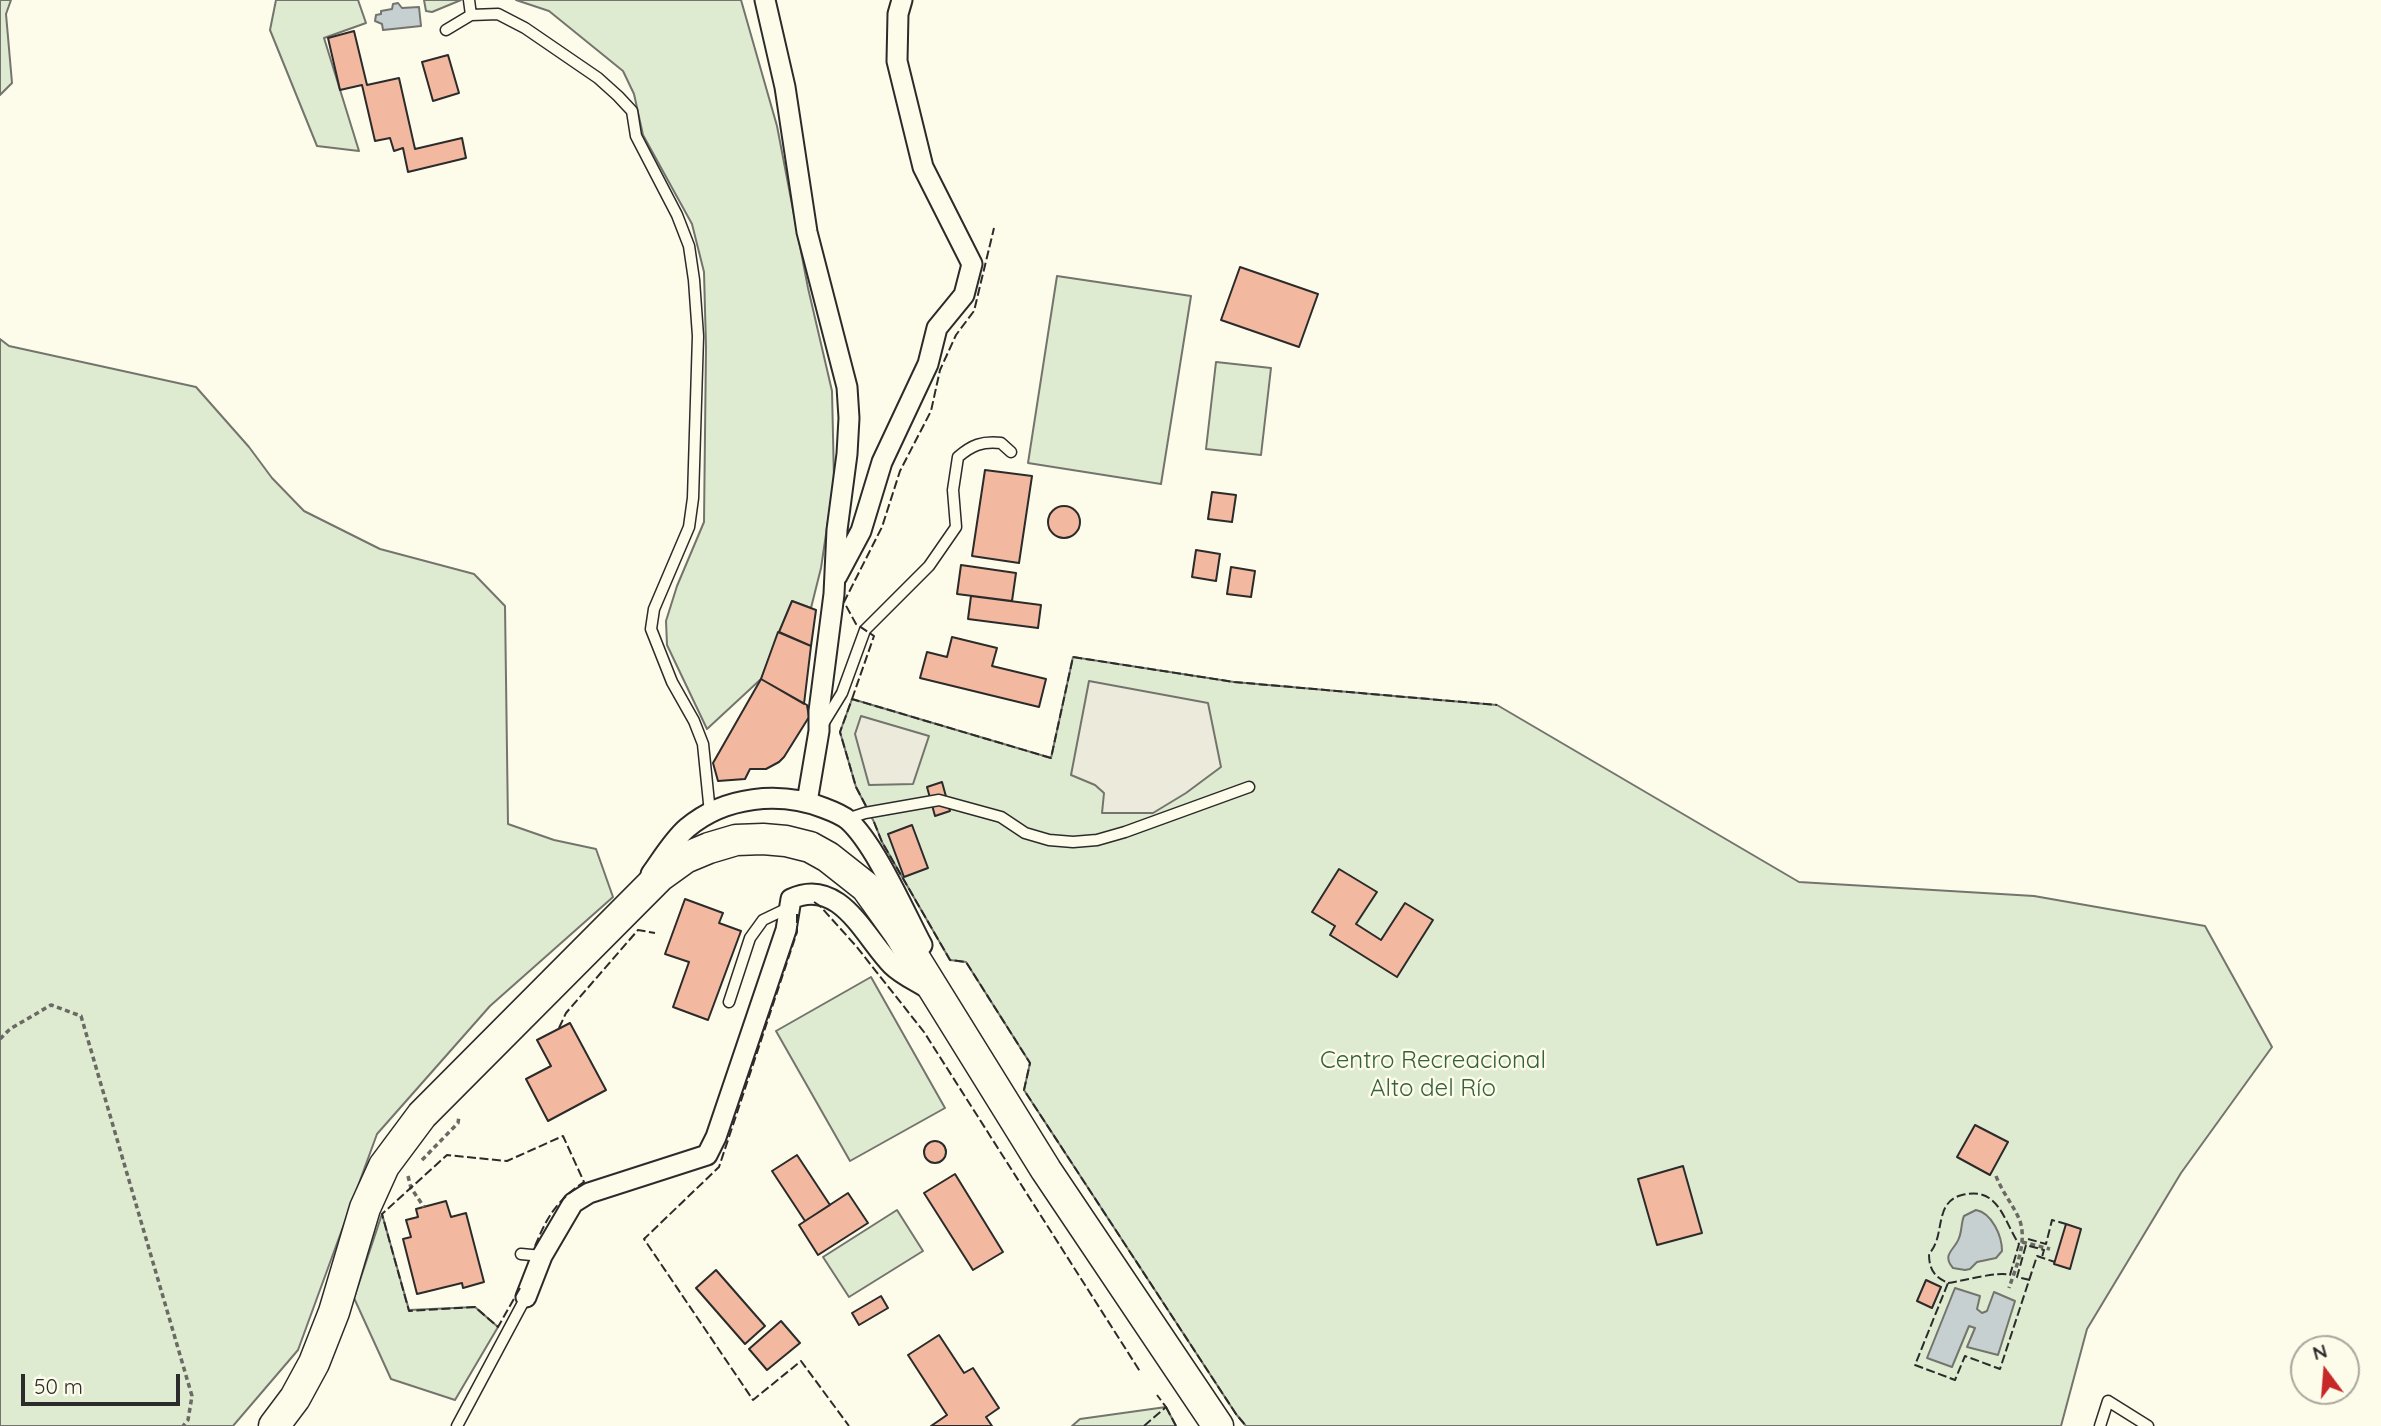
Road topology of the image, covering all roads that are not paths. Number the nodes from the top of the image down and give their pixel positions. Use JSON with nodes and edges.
{"nodes":[{"id":1,"x":468,"y":0,"type":"edge"},
{"id":2,"x":765,"y":0,"type":"edge"},
{"id":3,"x":902,"y":0,"type":"edge"},
{"id":4,"x":471,"y":15,"type":"junction"},
{"id":5,"x":446,"y":30,"type":"dead end"},
{"id":6,"x":1011,"y":452,"type":"dead end"},
{"id":7,"x":835,"y":580,"type":"junction"},
{"id":8,"x":819,"y":731,"type":"junction"},
{"id":9,"x":1249,"y":787,"type":"dead end"},
{"id":10,"x":807,"y":802,"type":"junction"},
{"id":11,"x":710,"y":813,"type":"junction"},
{"id":12,"x":847,"y":819,"type":"junction"},
{"id":13,"x":630,"y":905,"type":"junction"},
{"id":14,"x":788,"y":908,"type":"junction"},
{"id":15,"x":937,"y":993,"type":"junction"},
{"id":16,"x":729,"y":1002,"type":"dead end"},
{"id":17,"x":1025,"y":1136,"type":"junction"},
{"id":18,"x":521,"y":1254,"type":"dead end"},
{"id":19,"x":542,"y":1256,"type":"junction"},
{"id":20,"x":526,"y":1297,"type":"joint"},
{"id":21,"x":274,"y":1426,"type":"edge"},
{"id":22,"x":457,"y":1426,"type":"edge"},
{"id":23,"x":1218,"y":1426,"type":"edge"},
{"id":24,"x":2100,"y":1426,"type":"edge"},
{"id":25,"x":2148,"y":1426,"type":"edge"}],
"edges":[{"from":1,"to":4,"type":"lane"},
{"from":2,"to":7,"type":"street"},
{"from":3,"to":7,"type":"street"},
{"from":4,"to":5,"type":"lane"},
{"from":4,"to":11,"type":"lane"},
{"from":6,"to":8,"type":"lane"},
{"from":7,"to":8,"type":"street"},
{"from":8,"to":10,"type":"street"},
{"from":9,"to":12,"type":"lane"},
{"from":10,"to":11,"type":"street"},
{"from":10,"to":12,"type":"street"},
{"from":11,"to":13,"type":"street"},
{"from":12,"to":17,"type":"street"},
{"from":13,"to":15,"type":"main road"},
{"from":13,"to":21,"type":"main road"},
{"from":14,"to":15,"type":"street"},
{"from":14,"to":16,"type":"lane"},
{"from":14,"to":19,"type":"street"},
{"from":15,"to":17,"type":"main road"},
{"from":17,"to":23,"type":"main road"},
{"from":18,"to":19,"type":"lane"},
{"from":19,"to":20,"type":"street"},
{"from":20,"to":22,"type":"lane"},
{"from":24,"to":25,"type":"lane"}]}
